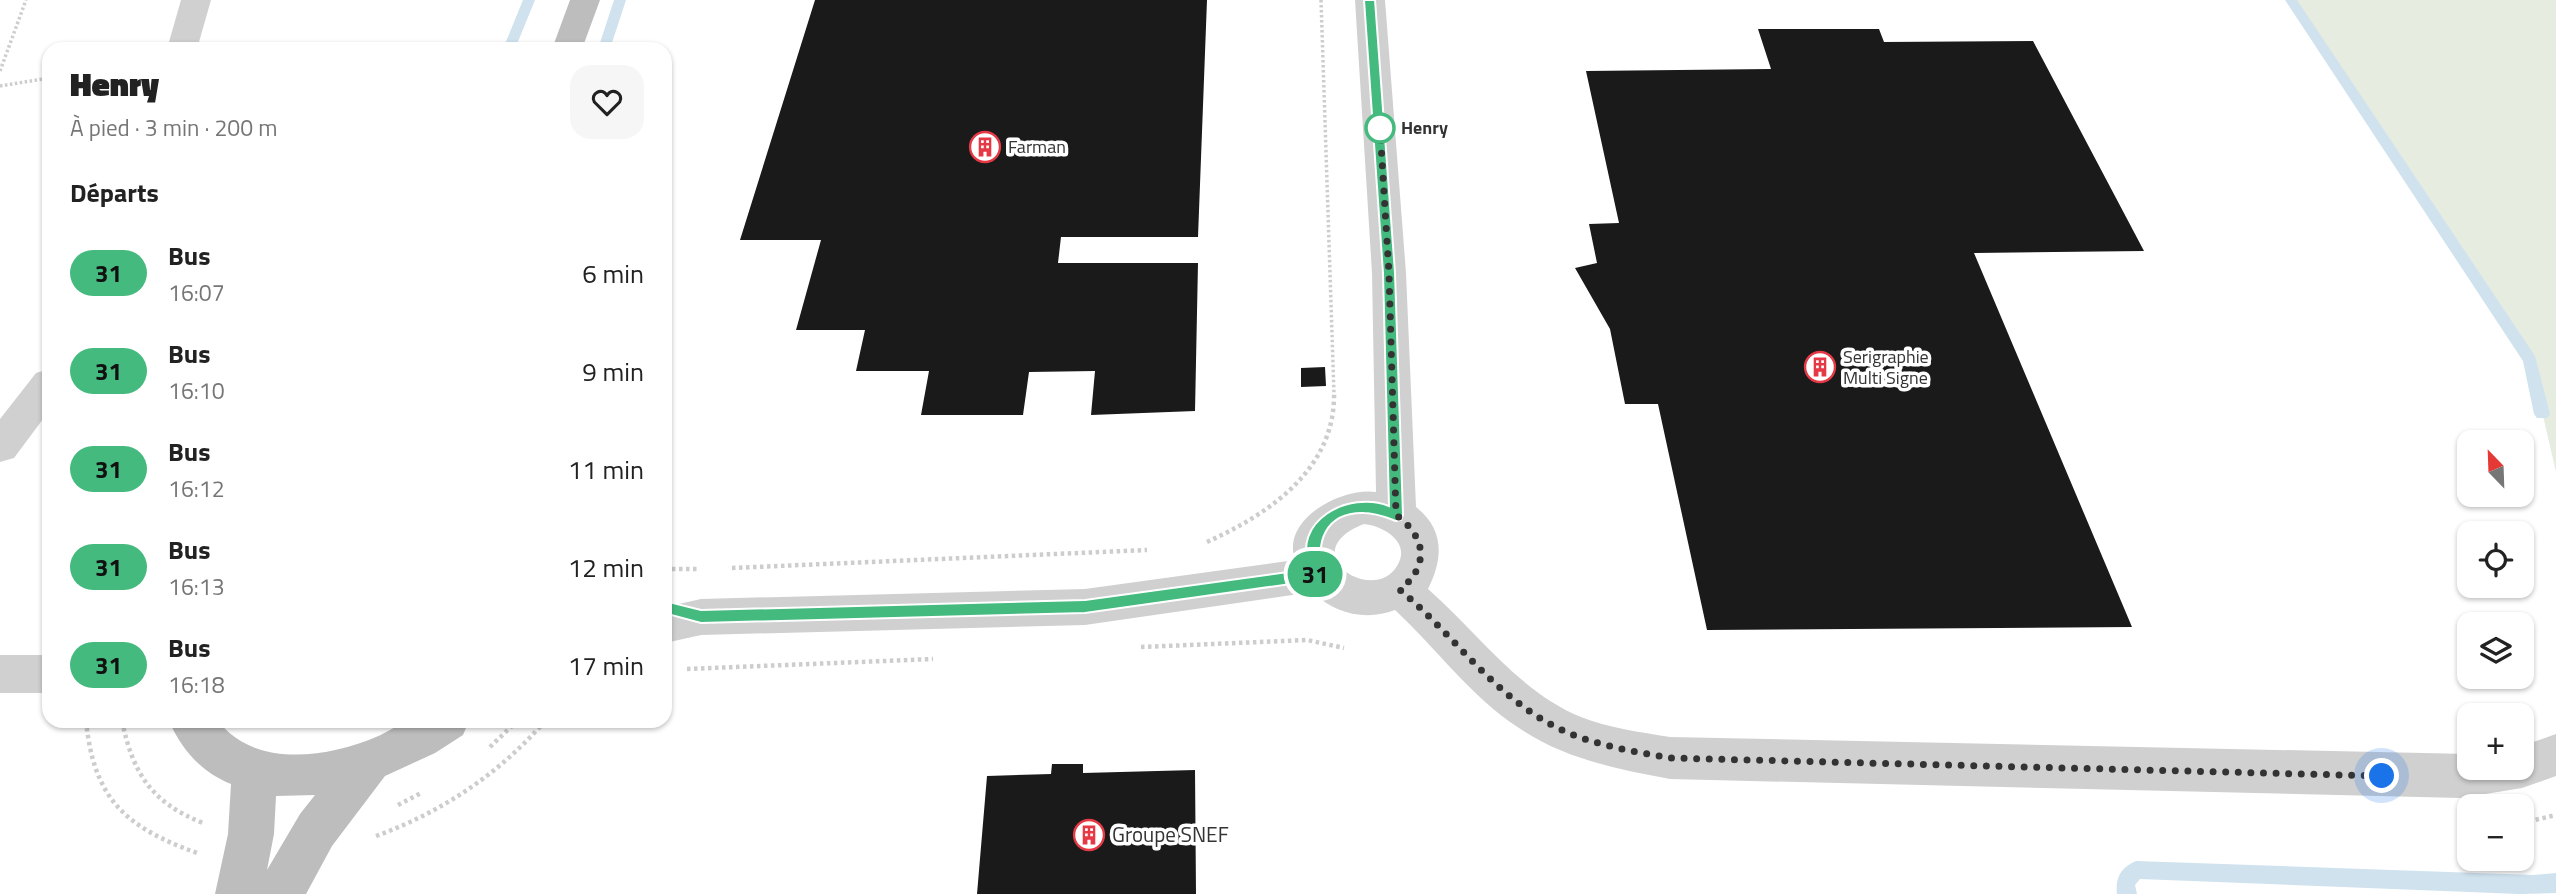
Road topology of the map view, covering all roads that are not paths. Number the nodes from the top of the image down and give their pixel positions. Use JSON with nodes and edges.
{"nodes":[{"id":1,"x":196,"y":0,"type":"edge"},
{"id":2,"x":585,"y":0,"type":"edge"},
{"id":3,"x":1370,"y":0,"type":"edge"},
{"id":4,"x":184,"y":42,"type":"edge"},
{"id":5,"x":570,"y":42,"type":"edge"},
{"id":6,"x":42,"y":392,"type":"edge"},
{"id":7,"x":0,"y":447,"type":"edge"},
{"id":8,"x":1396,"y":515,"type":"junction"},
{"id":9,"x":1319,"y":574,"type":"junction"},
{"id":10,"x":1400,"y":590,"type":"junction"},
{"id":11,"x":677,"y":616,"type":"edge"},
{"id":12,"x":42,"y":661,"type":"edge"},
{"id":13,"x":2,"y":674,"type":"edge"},
{"id":14,"x":42,"y":674,"type":"edge"},
{"id":15,"x":196,"y":728,"type":"edge"},
{"id":16,"x":436,"y":728,"type":"edge"},
{"id":17,"x":2556,"y":755,"type":"edge"},
{"id":18,"x":368,"y":763,"type":"junction"},
{"id":19,"x":2534,"y":763,"type":"edge"},
{"id":20,"x":254,"y":771,"type":"junction"},
{"id":21,"x":2457,"y":777,"type":"edge"},
{"id":22,"x":239,"y":894,"type":"edge"},
{"id":23,"x":280,"y":894,"type":"edge"}],
"edges":[{"from":1,"to":4,"type":"street"},
{"from":2,"to":5,"type":"main road"},
{"from":3,"to":8,"type":"street"},
{"from":6,"to":7,"type":"street"},
{"from":8,"to":9,"type":"street"},
{"from":8,"to":10,"type":"street"},
{"from":9,"to":10,"type":"street"},
{"from":9,"to":11,"type":"street"},
{"from":10,"to":21,"type":"street"},
{"from":12,"to":13,"type":"street"},
{"from":13,"to":14,"type":"street"},
{"from":15,"to":20,"type":"main road"},
{"from":16,"to":18,"type":"main road"},
{"from":17,"to":19,"type":"street"},
{"from":18,"to":20,"type":"main road"},
{"from":18,"to":23,"type":"main road"},
{"from":20,"to":22,"type":"main road"}]}
